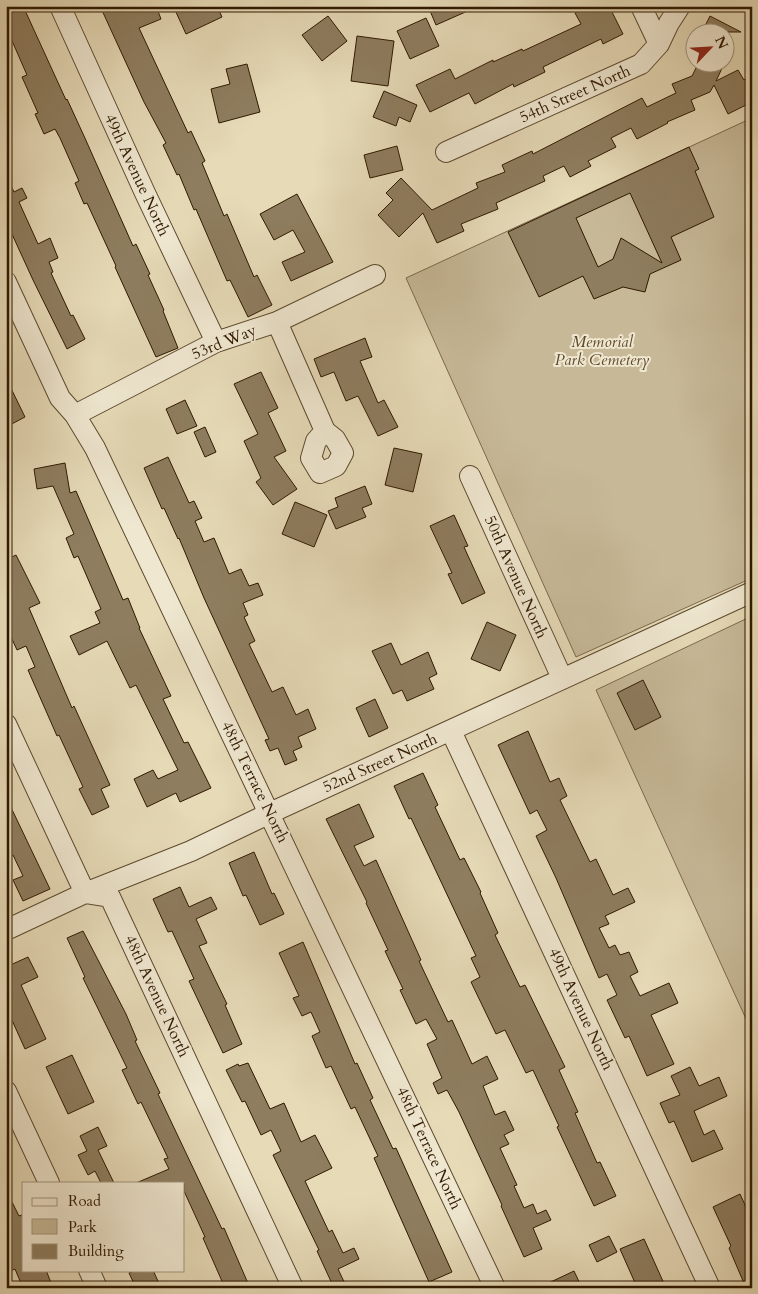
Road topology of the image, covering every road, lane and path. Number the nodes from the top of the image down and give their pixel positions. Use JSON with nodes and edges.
{"nodes":[{"id":1,"x":60,"y":6,"type":"edge"},
{"id":2,"x":641,"y":6,"type":"edge"},
{"id":3,"x":680,"y":6,"type":"edge"},
{"id":4,"x":659,"y":44,"type":"junction"},
{"id":5,"x":446,"y":152,"type":"dead end"},
{"id":6,"x":375,"y":275,"type":"dead end"},
{"id":7,"x":6,"y":282,"type":"edge"},
{"id":8,"x":277,"y":322,"type":"junction"},
{"id":9,"x":216,"y":342,"type":"junction"},
{"id":10,"x":75,"y":415,"type":"junction"},
{"id":11,"x":325,"y":431,"type":"dead end"},
{"id":12,"x":470,"y":476,"type":"dead end"},
{"id":13,"x":752,"y":592,"type":"edge"},
{"id":14,"x":562,"y":678,"type":"junction"},
{"id":15,"x":6,"y":724,"type":"edge"},
{"id":16,"x":451,"y":731,"type":"junction"},
{"id":17,"x":270,"y":813,"type":"junction"},
{"id":18,"x":86,"y":893,"type":"junction"},
{"id":19,"x":6,"y":930,"type":"edge"},
{"id":20,"x":6,"y":1091,"type":"edge"},
{"id":21,"x":49,"y":1182,"type":"edge"},
{"id":22,"x":90,"y":1272,"type":"edge"},
{"id":23,"x":97,"y":1288,"type":"edge"},
{"id":24,"x":293,"y":1288,"type":"edge"},
{"id":25,"x":495,"y":1288,"type":"edge"},
{"id":26,"x":710,"y":1288,"type":"edge"}],
"edges":[{"from":1,"to":9,"type":"street","name":"49th Avenue North"},
{"from":2,"to":4,"type":"street"},
{"from":3,"to":4,"type":"street","name":"54th Street North"},
{"from":4,"to":5,"type":"street","name":"54th Street North"},
{"from":6,"to":8,"type":"street","name":"53rd Way"},
{"from":7,"to":10,"type":"street","name":"48th Terrace North"},
{"from":8,"to":9,"type":"street","name":"53rd Way"},
{"from":8,"to":11,"type":"street"},
{"from":9,"to":10,"type":"street","name":"53rd Way"},
{"from":10,"to":17,"type":"street","name":"48th Terrace North"},
{"from":12,"to":14,"type":"street","name":"50th Avenue North"},
{"from":13,"to":14,"type":"street","name":"52nd Street North"},
{"from":14,"to":16,"type":"street","name":"52nd Street North"},
{"from":15,"to":18,"type":"street"},
{"from":16,"to":17,"type":"street","name":"52nd Street North"},
{"from":16,"to":26,"type":"street","name":"49th Avenue North"},
{"from":17,"to":18,"type":"street","name":"52nd Street North"},
{"from":17,"to":25,"type":"street","name":"48th Terrace North"},
{"from":18,"to":19,"type":"street","name":"52nd Street North"},
{"from":18,"to":24,"type":"street","name":"48th Avenue North"},
{"from":20,"to":21,"type":"street"},
{"from":22,"to":23,"type":"street"}]}
